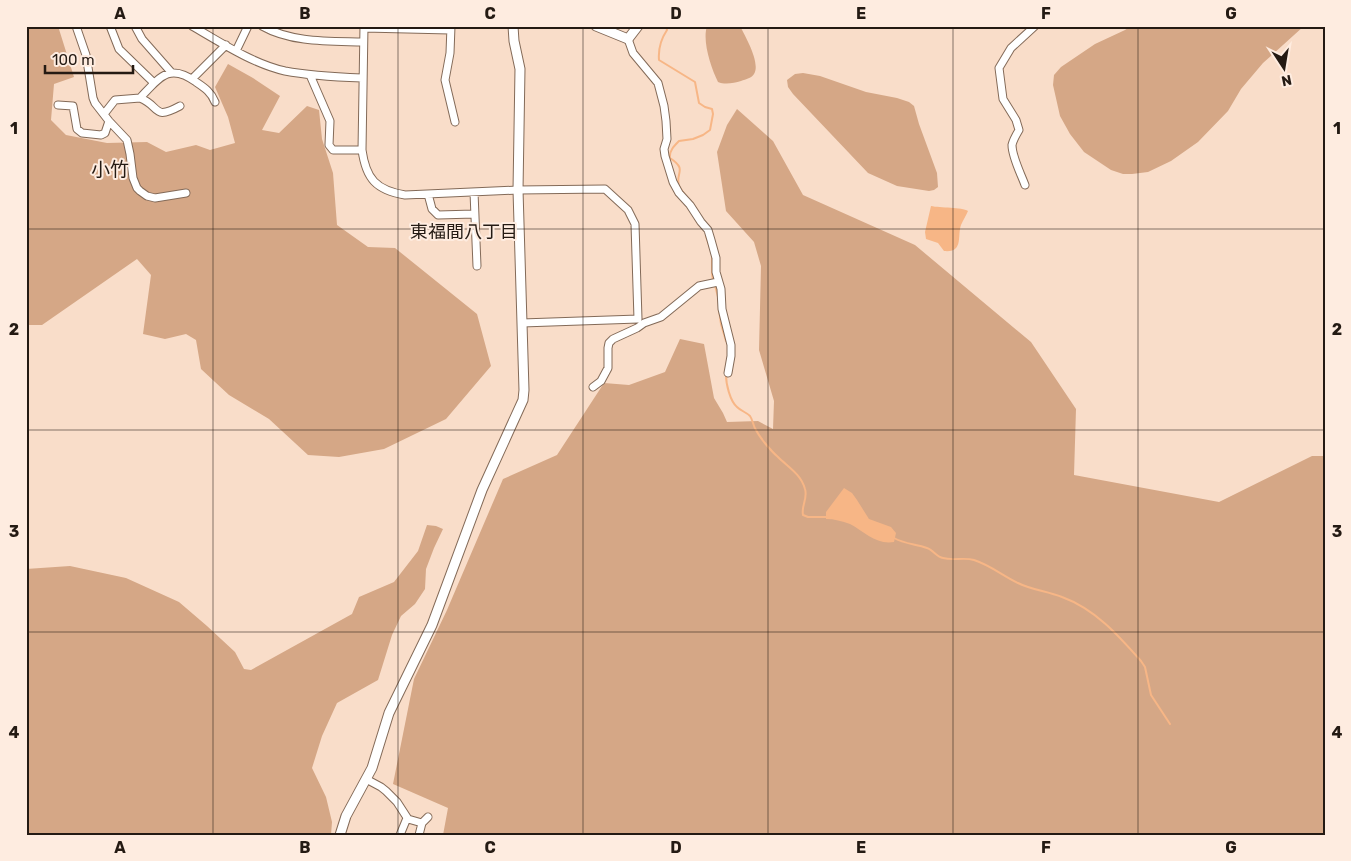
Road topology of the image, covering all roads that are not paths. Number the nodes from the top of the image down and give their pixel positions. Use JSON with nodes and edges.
{"nodes":[{"id":1,"x":76,"y":26,"type":"edge"},
{"id":2,"x":110,"y":26,"type":"edge"},
{"id":3,"x":136,"y":26,"type":"edge"},
{"id":4,"x":192,"y":26,"type":"edge"},
{"id":5,"x":248,"y":26,"type":"edge"},
{"id":6,"x":262,"y":26,"type":"edge"},
{"id":7,"x":513,"y":26,"type":"edge"},
{"id":8,"x":596,"y":26,"type":"edge"},
{"id":9,"x":638,"y":26,"type":"edge"},
{"id":10,"x":1035,"y":26,"type":"edge"},
{"id":11,"x":364,"y":27,"type":"edge"},
{"id":12,"x":450,"y":28,"type":"edge"},
{"id":13,"x":628,"y":39,"type":"junction"},
{"id":14,"x":363,"y":42,"type":"junction"},
{"id":15,"x":226,"y":45,"type":"junction"},
{"id":16,"x":236,"y":50,"type":"junction"},
{"id":17,"x":171,"y":72,"type":"junction"},
{"id":18,"x":310,"y":75,"type":"junction"},
{"id":19,"x":362,"y":78,"type":"junction"},
{"id":20,"x":192,"y":79,"type":"junction"},
{"id":21,"x":154,"y":83,"type":"junction"},
{"id":22,"x":140,"y":98,"type":"junction"},
{"id":23,"x":215,"y":102,"type":"dead end"},
{"id":24,"x":58,"y":105,"type":"dead end"},
{"id":25,"x":180,"y":106,"type":"dead end"},
{"id":26,"x":104,"y":114,"type":"junction"},
{"id":27,"x":109,"y":121,"type":"junction"},
{"id":28,"x":455,"y":122,"type":"dead end"},
{"id":29,"x":362,"y":150,"type":"junction"},
{"id":30,"x":1025,"y":185,"type":"dead end"},
{"id":31,"x":518,"y":190,"type":"junction"},
{"id":32,"x":474,"y":192,"type":"junction"},
{"id":33,"x":186,"y":193,"type":"dead end"},
{"id":34,"x":428,"y":194,"type":"junction"},
{"id":35,"x":474,"y":214,"type":"junction"},
{"id":36,"x":477,"y":266,"type":"dead end"},
{"id":37,"x":718,"y":282,"type":"junction"},
{"id":38,"x":641,"y":321,"type":"junction"},
{"id":39,"x":522,"y":323,"type":"junction"},
{"id":40,"x":728,"y":373,"type":"dead end"},
{"id":41,"x":593,"y":387,"type":"dead end"},
{"id":42,"x":366,"y":779,"type":"junction"},
{"id":43,"x":428,"y":817,"type":"dead end"},
{"id":44,"x":407,"y":818,"type":"junction"},
{"id":45,"x":422,"y":823,"type":"junction"},
{"id":46,"x":341,"y":834,"type":"edge"},
{"id":47,"x":400,"y":835,"type":"edge"},
{"id":48,"x":419,"y":835,"type":"edge"}],
"edges":[{"from":1,"to":26,"type":"street"},
{"from":2,"to":21,"type":"street"},
{"from":3,"to":17,"type":"street"},
{"from":4,"to":15,"type":"street"},
{"from":5,"to":16,"type":"street"},
{"from":6,"to":14,"type":"street"},
{"from":7,"to":31,"type":"street"},
{"from":8,"to":13,"type":"street"},
{"from":9,"to":13,"type":"street"},
{"from":10,"to":30,"type":"street"},
{"from":11,"to":12,"type":"street"},
{"from":11,"to":14,"type":"street"},
{"from":12,"to":28,"type":"street"},
{"from":13,"to":37,"type":"street"},
{"from":14,"to":19,"type":"street"},
{"from":15,"to":16,"type":"street"},
{"from":15,"to":20,"type":"street"},
{"from":16,"to":18,"type":"street"},
{"from":17,"to":20,"type":"street"},
{"from":17,"to":21,"type":"street"},
{"from":18,"to":19,"type":"street"},
{"from":18,"to":29,"type":"street"},
{"from":19,"to":29,"type":"street"},
{"from":20,"to":23,"type":"street"},
{"from":21,"to":22,"type":"street"},
{"from":22,"to":25,"type":"street"},
{"from":22,"to":26,"type":"street"},
{"from":24,"to":27,"type":"street"},
{"from":26,"to":27,"type":"street"},
{"from":27,"to":33,"type":"street"},
{"from":29,"to":34,"type":"street"},
{"from":31,"to":32,"type":"street"},
{"from":31,"to":38,"type":"street"},
{"from":31,"to":39,"type":"street"},
{"from":32,"to":34,"type":"street"},
{"from":32,"to":35,"type":"street"},
{"from":34,"to":35,"type":"street"},
{"from":35,"to":36,"type":"street"},
{"from":37,"to":38,"type":"street"},
{"from":37,"to":40,"type":"street"},
{"from":38,"to":39,"type":"street"},
{"from":38,"to":41,"type":"street"},
{"from":39,"to":42,"type":"street"},
{"from":42,"to":44,"type":"street"},
{"from":42,"to":46,"type":"street"},
{"from":43,"to":45,"type":"street"},
{"from":44,"to":45,"type":"street"},
{"from":44,"to":47,"type":"street"},
{"from":45,"to":48,"type":"street"}]}
